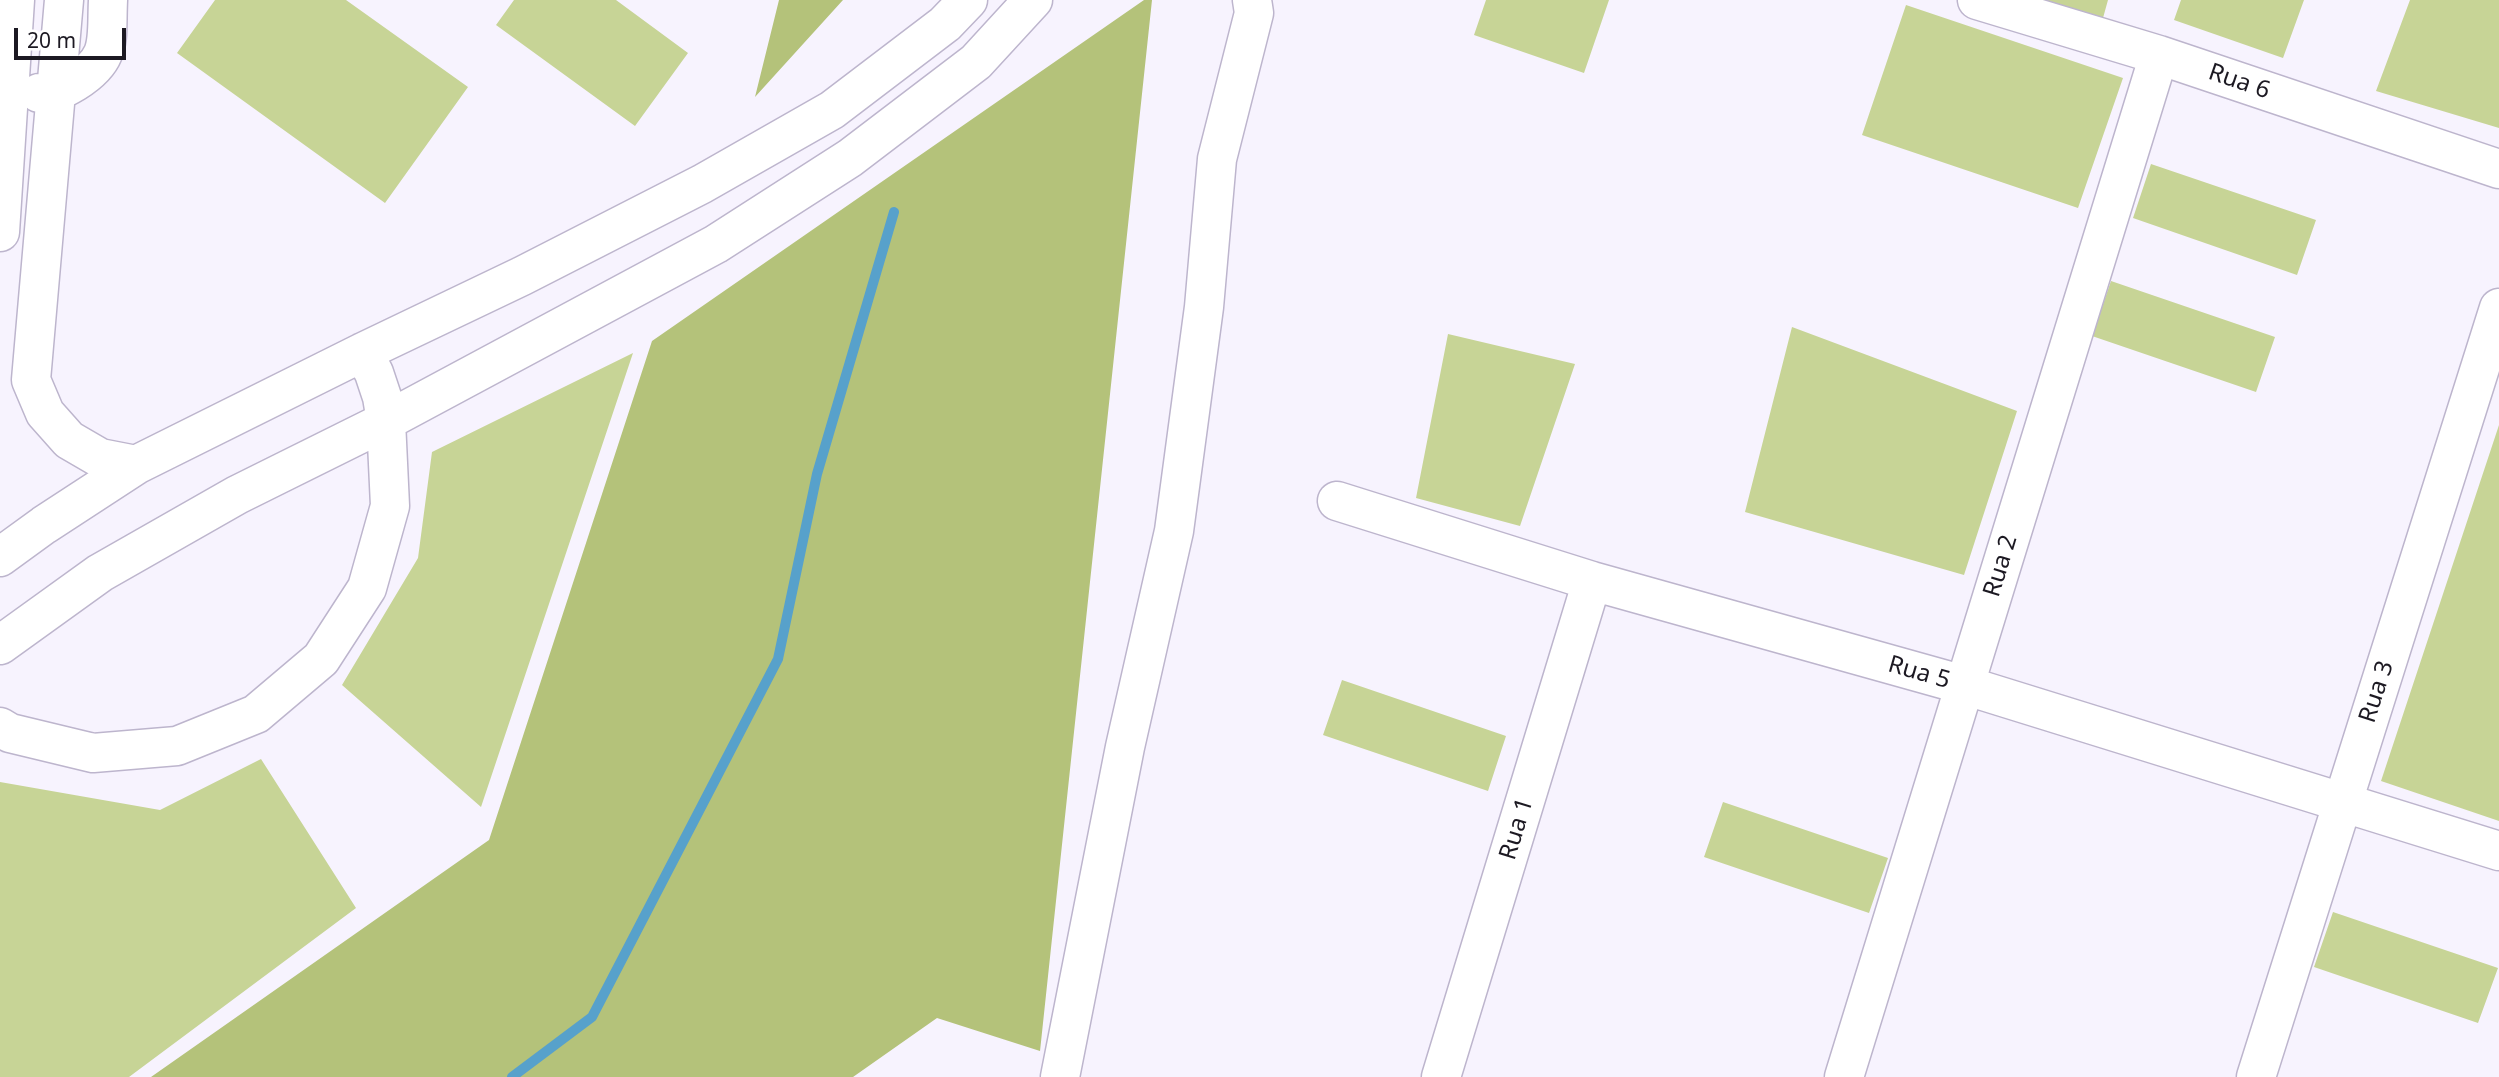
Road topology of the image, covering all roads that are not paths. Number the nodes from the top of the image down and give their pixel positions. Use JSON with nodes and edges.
{"nodes":[{"id":1,"x":15,"y":0,"type":"edge"},
{"id":2,"x":64,"y":0,"type":"edge"},
{"id":3,"x":108,"y":0,"type":"edge"},
{"id":4,"x":1033,"y":0,"type":"edge"},
{"id":5,"x":1252,"y":0,"type":"edge"},
{"id":6,"x":1977,"y":0,"type":"edge"},
{"id":7,"x":957,"y":12,"type":"edge"},
{"id":8,"x":2159,"y":55,"type":"junction"},
{"id":9,"x":976,"y":62,"type":"junction"},
{"id":10,"x":5,"y":86,"type":"edge"},
{"id":11,"x":57,"y":93,"type":"junction"},
{"id":12,"x":2499,"y":169,"type":"edge"},
{"id":13,"x":0,"y":232,"type":"edge"},
{"id":14,"x":2499,"y":308,"type":"edge"},
{"id":15,"x":363,"y":352,"type":"junction"},
{"id":16,"x":386,"y":421,"type":"junction"},
{"id":17,"x":136,"y":465,"type":"junction"},
{"id":18,"x":1337,"y":501,"type":"dead end"},
{"id":19,"x":0,"y":557,"type":"edge"},
{"id":20,"x":1592,"y":581,"type":"junction"},
{"id":21,"x":0,"y":645,"type":"edge"},
{"id":22,"x":1964,"y":685,"type":"junction"},
{"id":23,"x":0,"y":727,"type":"edge"},
{"id":24,"x":2342,"y":802,"type":"junction"},
{"id":25,"x":2499,"y":851,"type":"edge"},
{"id":26,"x":1060,"y":1077,"type":"edge"},
{"id":27,"x":1441,"y":1077,"type":"edge"},
{"id":28,"x":1844,"y":1077,"type":"edge"},
{"id":29,"x":2256,"y":1077,"type":"edge"}],
"edges":[{"from":1,"to":10,"type":"street"},
{"from":2,"to":11,"type":"street"},
{"from":3,"to":11,"type":"street"},
{"from":4,"to":9,"type":"street"},
{"from":5,"to":26,"type":"street"},
{"from":6,"to":8,"type":"street","name":"Rua 6"},
{"from":7,"to":9,"type":"street"},
{"from":7,"to":15,"type":"street"},
{"from":8,"to":12,"type":"street","name":"Rua 6"},
{"from":8,"to":22,"type":"street","name":"Rua 2"},
{"from":9,"to":16,"type":"street"},
{"from":10,"to":11,"type":"street"},
{"from":10,"to":13,"type":"street"},
{"from":11,"to":17,"type":"street"},
{"from":14,"to":24,"type":"street","name":"Rua 3"},
{"from":15,"to":16,"type":"street"},
{"from":15,"to":17,"type":"street"},
{"from":16,"to":21,"type":"street"},
{"from":16,"to":23,"type":"street"},
{"from":17,"to":19,"type":"street"},
{"from":18,"to":20,"type":"street","name":"Rua 5"},
{"from":20,"to":22,"type":"street","name":"Rua 5"},
{"from":20,"to":27,"type":"street","name":"Rua 1"},
{"from":22,"to":24,"type":"street","name":"Rua 5"},
{"from":22,"to":28,"type":"street","name":"Rua 2"},
{"from":24,"to":25,"type":"street","name":"Rua 5"},
{"from":24,"to":29,"type":"street","name":"Rua 3"}]}
